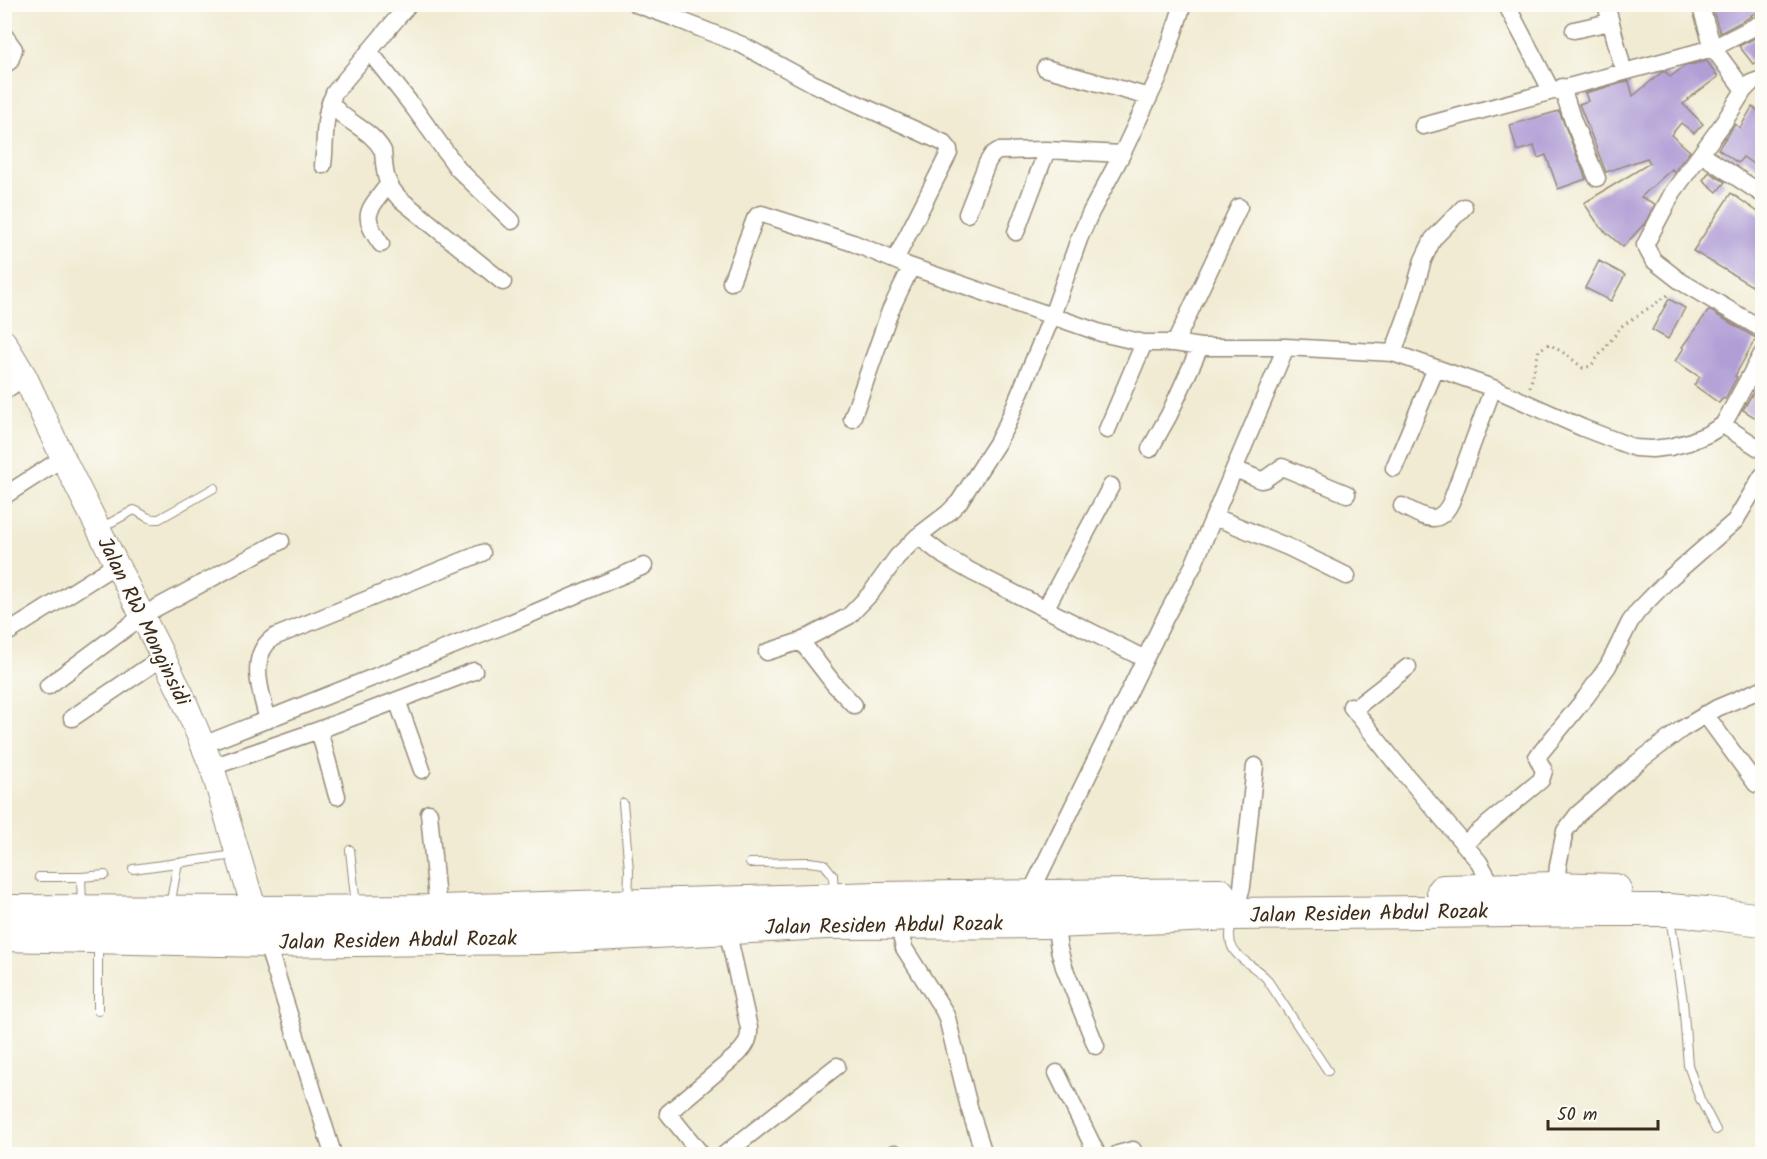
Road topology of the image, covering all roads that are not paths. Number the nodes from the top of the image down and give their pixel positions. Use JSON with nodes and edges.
{"nodes":[{"id":1,"x":409,"y":4,"type":"edge"},
{"id":2,"x":636,"y":4,"type":"edge"},
{"id":3,"x":1183,"y":4,"type":"edge"},
{"id":4,"x":1506,"y":4,"type":"edge"},
{"id":5,"x":1606,"y":4,"type":"edge"},
{"id":6,"x":1700,"y":4,"type":"edge"},
{"id":7,"x":1611,"y":22,"type":"junction"},
{"id":8,"x":1762,"y":23,"type":"edge"},
{"id":9,"x":1574,"y":30,"type":"dead end"},
{"id":10,"x":4,"y":35,"type":"edge"},
{"id":11,"x":1713,"y":48,"type":"junction"},
{"id":12,"x":369,"y":51,"type":"junction"},
{"id":13,"x":1621,"y":61,"type":"dead end"},
{"id":14,"x":4,"y":65,"type":"edge"},
{"id":15,"x":1045,"y":68,"type":"dead end"},
{"id":16,"x":1762,"y":79,"type":"edge"},
{"id":17,"x":1557,"y":89,"type":"junction"},
{"id":18,"x":1744,"y":90,"type":"junction"},
{"id":19,"x":1149,"y":97,"type":"junction"},
{"id":20,"x":331,"y":100,"type":"junction"},
{"id":21,"x":1423,"y":126,"type":"dead end"},
{"id":22,"x":1047,"y":150,"type":"junction"},
{"id":23,"x":1122,"y":154,"type":"junction"},
{"id":24,"x":1701,"y":154,"type":"junction"},
{"id":25,"x":323,"y":165,"type":"dead end"},
{"id":26,"x":1598,"y":178,"type":"dead end"},
{"id":27,"x":388,"y":185,"type":"junction"},
{"id":28,"x":1762,"y":194,"type":"edge"},
{"id":29,"x":1239,"y":207,"type":"dead end"},
{"id":30,"x":1464,"y":207,"type":"dead end"},
{"id":31,"x":967,"y":214,"type":"dead end"},
{"id":32,"x":512,"y":221,"type":"dead end"},
{"id":33,"x":1016,"y":232,"type":"dead end"},
{"id":34,"x":381,"y":244,"type":"dead end"},
{"id":35,"x":902,"y":263,"type":"junction"},
{"id":36,"x":503,"y":282,"type":"dead end"},
{"id":37,"x":731,"y":282,"type":"dead end"},
{"id":38,"x":1052,"y":316,"type":"junction"},
{"id":39,"x":1762,"y":329,"type":"edge"},
{"id":40,"x":4,"y":342,"type":"edge"},
{"id":41,"x":1144,"y":343,"type":"junction"},
{"id":42,"x":1175,"y":344,"type":"junction"},
{"id":43,"x":1286,"y":347,"type":"junction"},
{"id":44,"x":1200,"y":348,"type":"junction"},
{"id":45,"x":1393,"y":353,"type":"junction"},
{"id":46,"x":1762,"y":354,"type":"edge"},
{"id":47,"x":1436,"y":368,"type":"junction"},
{"id":48,"x":25,"y":377,"type":"junction"},
{"id":49,"x":1493,"y":388,"type":"junction"},
{"id":50,"x":4,"y":391,"type":"edge"},
{"id":51,"x":852,"y":419,"type":"dead end"},
{"id":52,"x":1723,"y":425,"type":"junction"},
{"id":53,"x":1107,"y":429,"type":"dead end"},
{"id":54,"x":1150,"y":449,"type":"dead end"},
{"id":55,"x":1762,"y":450,"type":"edge"},
{"id":56,"x":63,"y":458,"type":"junction"},
{"id":57,"x":1394,"y":468,"type":"dead end"},
{"id":58,"x":1235,"y":469,"type":"junction"},
{"id":59,"x":1762,"y":476,"type":"edge"},
{"id":60,"x":1111,"y":486,"type":"dead end"},
{"id":61,"x":214,"y":488,"type":"dead end"},
{"id":62,"x":1347,"y":494,"type":"dead end"},
{"id":63,"x":4,"y":496,"type":"edge"},
{"id":64,"x":1402,"y":506,"type":"dead end"},
{"id":65,"x":1215,"y":517,"type":"junction"},
{"id":66,"x":106,"y":525,"type":"junction"},
{"id":67,"x":918,"y":536,"type":"junction"},
{"id":68,"x":281,"y":541,"type":"dead end"},
{"id":69,"x":482,"y":553,"type":"dead end"},
{"id":70,"x":117,"y":564,"type":"junction"},
{"id":71,"x":644,"y":566,"type":"dead end"},
{"id":72,"x":1347,"y":576,"type":"dead end"},
{"id":73,"x":1051,"y":611,"type":"junction"},
{"id":74,"x":147,"y":612,"type":"junction"},
{"id":75,"x":4,"y":635,"type":"edge"},
{"id":76,"x":801,"y":641,"type":"junction"},
{"id":77,"x":767,"y":652,"type":"dead end"},
{"id":78,"x":163,"y":657,"type":"junction"},
{"id":79,"x":1145,"y":659,"type":"junction"},
{"id":80,"x":1408,"y":667,"type":"dead end"},
{"id":81,"x":474,"y":671,"type":"dead end"},
{"id":82,"x":48,"y":686,"type":"dead end"},
{"id":83,"x":1762,"y":689,"type":"edge"},
{"id":84,"x":397,"y":700,"type":"junction"},
{"id":85,"x":854,"y":705,"type":"dead end"},
{"id":86,"x":1706,"y":714,"type":"junction"},
{"id":87,"x":72,"y":718,"type":"dead end"},
{"id":88,"x":268,"y":720,"type":"junction"},
{"id":89,"x":319,"y":730,"type":"junction"},
{"id":90,"x":208,"y":756,"type":"junction"},
{"id":91,"x":1255,"y":766,"type":"dead end"},
{"id":92,"x":422,"y":770,"type":"dead end"},
{"id":93,"x":1756,"y":784,"type":"dead end"},
{"id":94,"x":337,"y":796,"type":"dead end"},
{"id":95,"x":623,"y":803,"type":"dead end"},
{"id":96,"x":429,"y":813,"type":"dead end"},
{"id":97,"x":1464,"y":843,"type":"junction"},
{"id":98,"x":350,"y":850,"type":"dead end"},
{"id":99,"x":239,"y":854,"type":"junction"},
{"id":100,"x":177,"y":862,"type":"junction"},
{"id":101,"x":750,"y":863,"type":"dead end"},
{"id":102,"x":133,"y":869,"type":"dead end"},
{"id":103,"x":105,"y":875,"type":"dead end"},
{"id":104,"x":39,"y":877,"type":"dead end"},
{"id":105,"x":81,"y":877,"type":"junction"},
{"id":106,"x":1556,"y":888,"type":"junction"},
{"id":107,"x":1490,"y":889,"type":"junction"},
{"id":108,"x":1029,"y":896,"type":"junction"},
{"id":109,"x":1762,"y":898,"type":"edge"},
{"id":110,"x":834,"y":900,"type":"junction"},
{"id":111,"x":1238,"y":904,"type":"junction"},
{"id":112,"x":628,"y":907,"type":"junction"},
{"id":113,"x":4,"y":910,"type":"edge"},
{"id":114,"x":1669,"y":910,"type":"junction"},
{"id":115,"x":438,"y":911,"type":"junction"},
{"id":116,"x":169,"y":912,"type":"junction"},
{"id":117,"x":255,"y":912,"type":"junction"},
{"id":118,"x":357,"y":912,"type":"junction"},
{"id":119,"x":1762,"y":920,"type":"edge"},
{"id":120,"x":1055,"y":922,"type":"junction"},
{"id":121,"x":898,"y":923,"type":"junction"},
{"id":122,"x":90,"y":924,"type":"junction"},
{"id":123,"x":727,"y":929,"type":"junction"},
{"id":124,"x":4,"y":934,"type":"edge"},
{"id":125,"x":266,"y":941,"type":"junction"},
{"id":126,"x":98,"y":1011,"type":"dead end"},
{"id":127,"x":1096,"y":1046,"type":"dead end"},
{"id":128,"x":837,"y":1066,"type":"dead end"},
{"id":129,"x":1328,"y":1071,"type":"dead end"},
{"id":130,"x":1057,"y":1073,"type":"dead end"},
{"id":131,"x":1716,"y":1130,"type":"dead end"},
{"id":132,"x":333,"y":1155,"type":"edge"},
{"id":133,"x":701,"y":1155,"type":"edge"},
{"id":134,"x":725,"y":1155,"type":"edge"},
{"id":135,"x":984,"y":1155,"type":"edge"},
{"id":136,"x":1097,"y":1155,"type":"edge"}],
"edges":[{"from":1,"to":12,"type":"street"},
{"from":2,"to":35,"type":"street"},
{"from":3,"to":19,"type":"street"},
{"from":4,"to":17,"type":"street"},
{"from":5,"to":7,"type":"street"},
{"from":6,"to":11,"type":"street"},
{"from":7,"to":9,"type":"street"},
{"from":7,"to":13,"type":"street"},
{"from":8,"to":11,"type":"street"},
{"from":10,"to":14,"type":"street"},
{"from":11,"to":17,"type":"street"},
{"from":11,"to":18,"type":"street"},
{"from":12,"to":20,"type":"street"},
{"from":12,"to":32,"type":"street"},
{"from":15,"to":19,"type":"street"},
{"from":16,"to":18,"type":"street"},
{"from":17,"to":21,"type":"street"},
{"from":17,"to":26,"type":"street"},
{"from":18,"to":24,"type":"street"},
{"from":19,"to":23,"type":"street"},
{"from":20,"to":25,"type":"street"},
{"from":20,"to":27,"type":"street"},
{"from":22,"to":23,"type":"street"},
{"from":22,"to":31,"type":"street"},
{"from":22,"to":33,"type":"street"},
{"from":23,"to":38,"type":"street"},
{"from":24,"to":28,"type":"street"},
{"from":24,"to":39,"type":"street"},
{"from":27,"to":34,"type":"street"},
{"from":27,"to":36,"type":"street"},
{"from":29,"to":42,"type":"street"},
{"from":30,"to":45,"type":"street"},
{"from":35,"to":37,"type":"street"},
{"from":35,"to":38,"type":"street"},
{"from":35,"to":51,"type":"street"},
{"from":38,"to":41,"type":"street"},
{"from":38,"to":67,"type":"street"},
{"from":40,"to":48,"type":"street","name":"Jalan RW Monginsidi"},
{"from":41,"to":42,"type":"street"},
{"from":41,"to":53,"type":"street"},
{"from":42,"to":44,"type":"street"},
{"from":43,"to":44,"type":"street"},
{"from":43,"to":45,"type":"street"},
{"from":43,"to":58,"type":"street"},
{"from":44,"to":54,"type":"street"},
{"from":45,"to":47,"type":"street"},
{"from":46,"to":52,"type":"street"},
{"from":47,"to":49,"type":"street"},
{"from":47,"to":57,"type":"street"},
{"from":48,"to":50,"type":"street"},
{"from":48,"to":56,"type":"street","name":"Jalan RW Monginsidi"},
{"from":49,"to":52,"type":"street"},
{"from":49,"to":64,"type":"street"},
{"from":52,"to":55,"type":"street"},
{"from":56,"to":63,"type":"street"},
{"from":56,"to":66,"type":"street","name":"Jalan RW Monginsidi"},
{"from":58,"to":62,"type":"street"},
{"from":58,"to":65,"type":"street"},
{"from":59,"to":97,"type":"street"},
{"from":60,"to":73,"type":"street"},
{"from":61,"to":66,"type":"lane"},
{"from":65,"to":72,"type":"street"},
{"from":65,"to":79,"type":"street"},
{"from":66,"to":70,"type":"street","name":"Jalan RW Monginsidi"},
{"from":67,"to":73,"type":"street"},
{"from":67,"to":76,"type":"street"},
{"from":68,"to":74,"type":"street"},
{"from":69,"to":88,"type":"street"},
{"from":70,"to":74,"type":"street","name":"Jalan RW Monginsidi"},
{"from":70,"to":75,"type":"street"},
{"from":71,"to":88,"type":"street"},
{"from":73,"to":79,"type":"street"},
{"from":74,"to":78,"type":"street","name":"Jalan RW Monginsidi"},
{"from":74,"to":82,"type":"street"},
{"from":76,"to":77,"type":"street"},
{"from":76,"to":85,"type":"street"},
{"from":78,"to":87,"type":"street"},
{"from":78,"to":90,"type":"street","name":"Jalan RW Monginsidi"},
{"from":79,"to":108,"type":"street"},
{"from":80,"to":97,"type":"street"},
{"from":81,"to":84,"type":"street"},
{"from":83,"to":86,"type":"street"},
{"from":84,"to":89,"type":"street"},
{"from":84,"to":92,"type":"street"},
{"from":86,"to":93,"type":"street"},
{"from":86,"to":106,"type":"street"},
{"from":88,"to":90,"type":"street"},
{"from":89,"to":90,"type":"street"},
{"from":89,"to":94,"type":"street"},
{"from":90,"to":99,"type":"street","name":"Jalan RW Monginsidi"},
{"from":91,"to":111,"type":"street"},
{"from":95,"to":112,"type":"lane"},
{"from":96,"to":115,"type":"street"},
{"from":97,"to":107,"type":"street"},
{"from":98,"to":118,"type":"lane"},
{"from":99,"to":100,"type":"lane"},
{"from":99,"to":117,"type":"street","name":"Jalan RW Monginsidi"},
{"from":100,"to":102,"type":"lane"},
{"from":100,"to":116,"type":"lane"},
{"from":101,"to":110,"type":"lane"},
{"from":103,"to":105,"type":"lane"},
{"from":104,"to":105,"type":"lane"},
{"from":105,"to":122,"type":"lane"},
{"from":106,"to":107,"type":"highway","name":"Jalan Residen Abdul Rozak"},
{"from":106,"to":109,"type":"highway","name":"Jalan Residen Abdul Rozak"},
{"from":107,"to":111,"type":"highway","name":"Jalan Residen Abdul Rozak"},
{"from":108,"to":110,"type":"highway","name":"Jalan Residen Abdul Rozak"},
{"from":108,"to":111,"type":"highway","name":"Jalan Residen Abdul Rozak"},
{"from":110,"to":112,"type":"highway","name":"Jalan Residen Abdul Rozak"},
{"from":111,"to":114,"type":"highway","name":"Jalan Residen Abdul Rozak"},
{"from":111,"to":120,"type":"highway","name":"Jalan Residen Abdul Rozak"},
{"from":111,"to":129,"type":"lane"},
{"from":112,"to":115,"type":"highway","name":"Jalan Residen Abdul Rozak"},
{"from":113,"to":122,"type":"highway","name":"Jalan Residen Abdul Rozak"},
{"from":114,"to":119,"type":"highway","name":"Jalan Residen Abdul Rozak"},
{"from":114,"to":131,"type":"lane"},
{"from":115,"to":118,"type":"highway","name":"Jalan Residen Abdul Rozak"},
{"from":116,"to":117,"type":"highway","name":"Jalan Residen Abdul Rozak"},
{"from":116,"to":122,"type":"highway","name":"Jalan Residen Abdul Rozak"},
{"from":117,"to":118,"type":"highway","name":"Jalan Residen Abdul Rozak"},
{"from":120,"to":121,"type":"highway","name":"Jalan Residen Abdul Rozak"},
{"from":120,"to":127,"type":"street"},
{"from":121,"to":123,"type":"highway","name":"Jalan Residen Abdul Rozak"},
{"from":121,"to":135,"type":"street"},
{"from":122,"to":124,"type":"highway","name":"Jalan Residen Abdul Rozak"},
{"from":122,"to":125,"type":"highway","name":"Jalan Residen Abdul Rozak"},
{"from":122,"to":126,"type":"lane"},
{"from":123,"to":125,"type":"highway","name":"Jalan Residen Abdul Rozak"},
{"from":123,"to":133,"type":"street"},
{"from":125,"to":132,"type":"street"},
{"from":128,"to":134,"type":"street"},
{"from":130,"to":136,"type":"street"}]}
